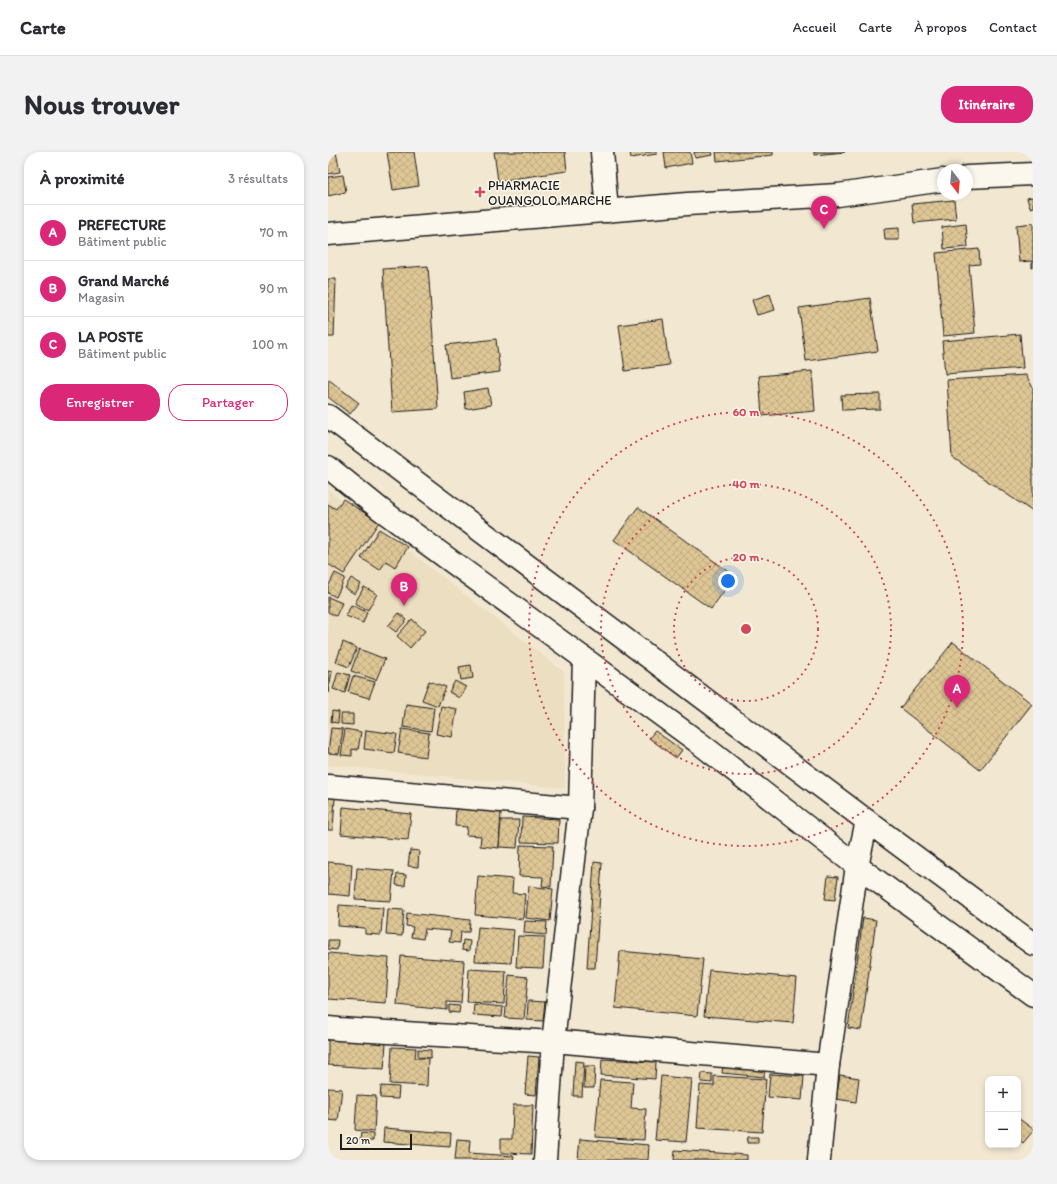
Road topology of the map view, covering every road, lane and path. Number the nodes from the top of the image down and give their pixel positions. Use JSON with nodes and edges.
{"nodes":[{"id":1,"x":602,"y":152,"type":"edge"},
{"id":2,"x":1033,"y":174,"type":"edge"},
{"id":3,"x":973,"y":177,"type":"edge"},
{"id":4,"x":937,"y":181,"type":"edge"},
{"id":5,"x":607,"y":211,"type":"junction"},
{"id":6,"x":328,"y":234,"type":"edge"},
{"id":7,"x":328,"y":416,"type":"edge"},
{"id":8,"x":328,"y":467,"type":"edge"},
{"id":9,"x":584,"y":658,"type":"junction"},
{"id":10,"x":328,"y":786,"type":"edge"},
{"id":11,"x":580,"y":808,"type":"junction"},
{"id":12,"x":867,"y":821,"type":"junction"},
{"id":13,"x":857,"y":866,"type":"junction"},
{"id":14,"x":1033,"y":944,"type":"edge"},
{"id":15,"x":1033,"y":995,"type":"edge"},
{"id":16,"x":328,"y":1028,"type":"edge"},
{"id":17,"x":553,"y":1042,"type":"junction"},
{"id":18,"x":828,"y":1065,"type":"junction"},
{"id":19,"x":545,"y":1160,"type":"edge"},
{"id":20,"x":819,"y":1160,"type":"edge"}],
"edges":[{"from":1,"to":5,"type":"street"},
{"from":2,"to":3,"type":"street"},
{"from":4,"to":5,"type":"street"},
{"from":5,"to":6,"type":"street"},
{"from":7,"to":12,"type":"street"},
{"from":8,"to":9,"type":"street"},
{"from":9,"to":11,"type":"street"},
{"from":9,"to":13,"type":"street"},
{"from":10,"to":11,"type":"street"},
{"from":11,"to":17,"type":"street"},
{"from":12,"to":13,"type":"street"},
{"from":12,"to":14,"type":"street"},
{"from":13,"to":15,"type":"street"},
{"from":13,"to":18,"type":"street"},
{"from":16,"to":17,"type":"street"},
{"from":17,"to":18,"type":"street"},
{"from":17,"to":19,"type":"street"},
{"from":18,"to":20,"type":"street"}]}
